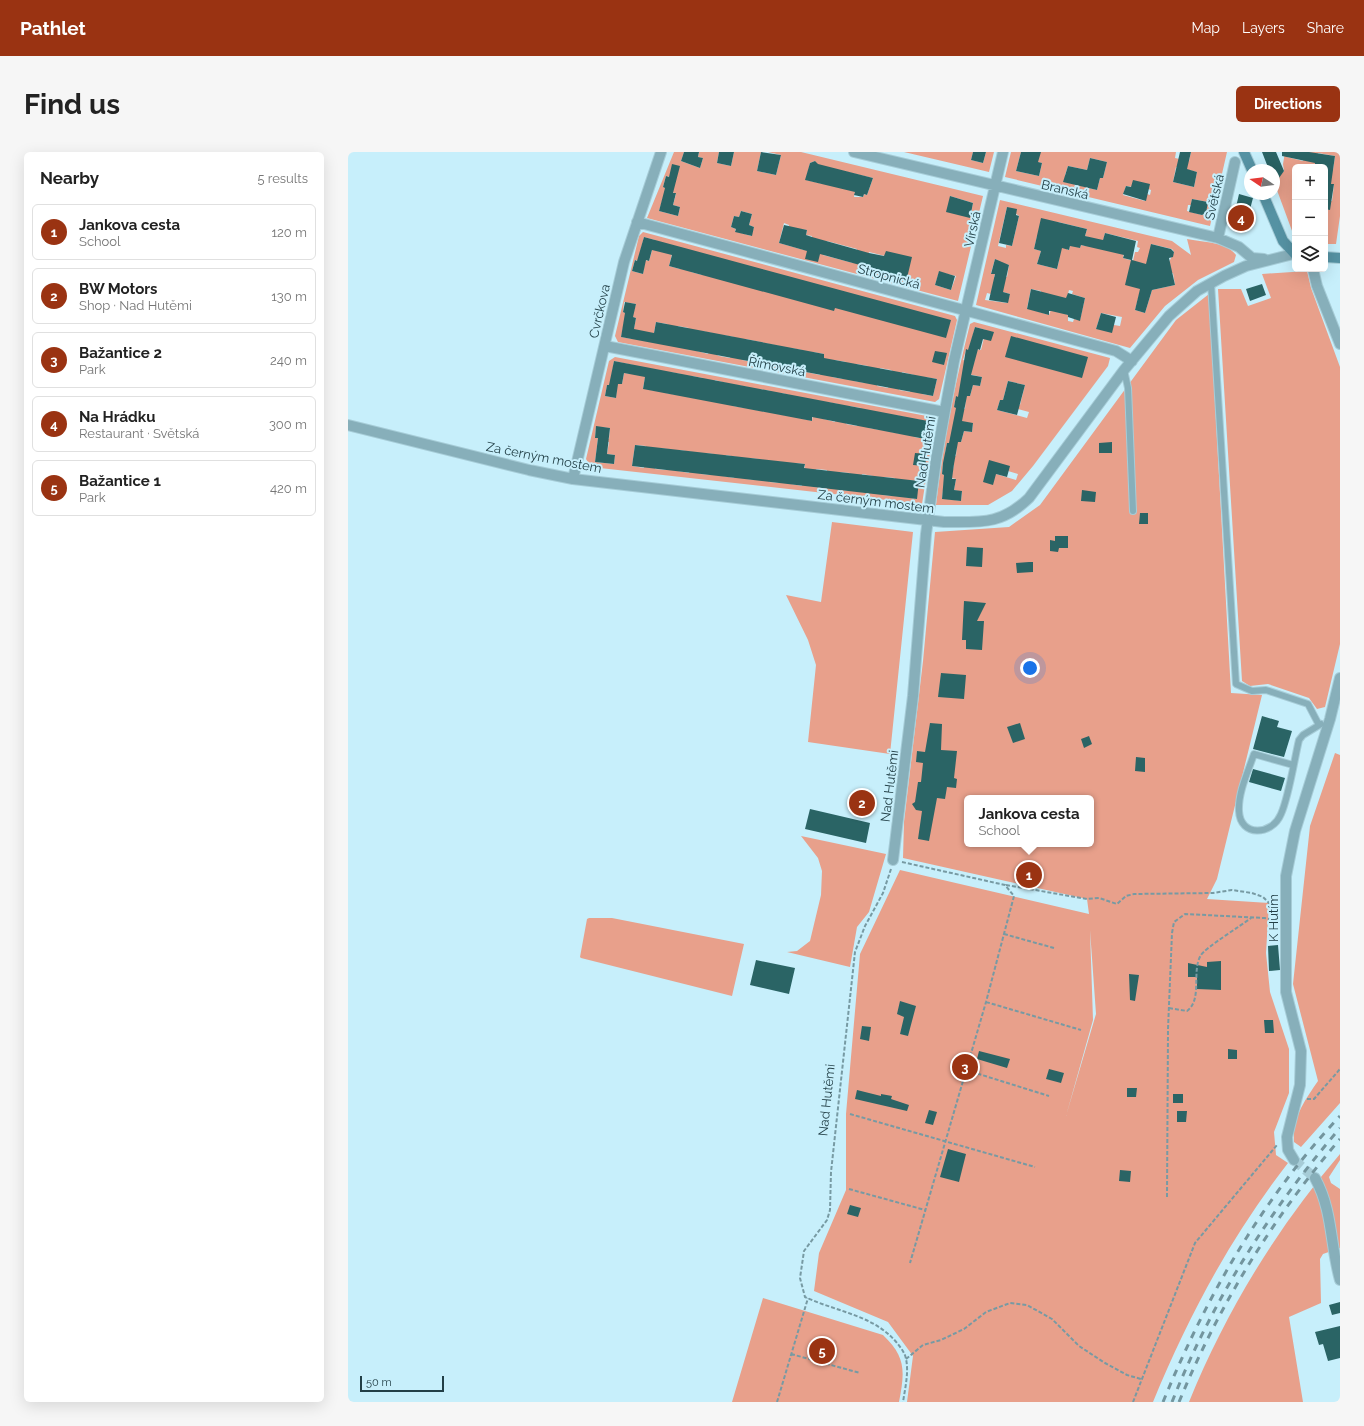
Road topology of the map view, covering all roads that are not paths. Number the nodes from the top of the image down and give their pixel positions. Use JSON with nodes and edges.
{"nodes":[{"id":1,"x":661,"y":152,"type":"edge"},
{"id":2,"x":854,"y":152,"type":"edge"},
{"id":3,"x":1003,"y":152,"type":"edge"},
{"id":4,"x":1244,"y":152,"type":"edge"},
{"id":5,"x":1235,"y":162,"type":"dead end"},
{"id":6,"x":1249,"y":164,"type":"edge"},
{"id":7,"x":995,"y":186,"type":"junction"},
{"id":8,"x":1266,"y":200,"type":"edge"},
{"id":9,"x":636,"y":222,"type":"junction"},
{"id":10,"x":1218,"y":238,"type":"junction"},
{"id":11,"x":1292,"y":252,"type":"edge"},
{"id":12,"x":1292,"y":254,"type":"edge"},
{"id":13,"x":1340,"y":254,"type":"edge"},
{"id":14,"x":1328,"y":257,"type":"edge"},
{"id":15,"x":1340,"y":258,"type":"edge"},
{"id":16,"x":1266,"y":259,"type":"junction"},
{"id":17,"x":1314,"y":272,"type":"edge"},
{"id":18,"x":1211,"y":283,"type":"junction"},
{"id":19,"x":967,"y":311,"type":"junction"},
{"id":20,"x":1340,"y":344,"type":"edge"},
{"id":21,"x":605,"y":346,"type":"junction"},
{"id":22,"x":1132,"y":361,"type":"junction"},
{"id":23,"x":1124,"y":370,"type":"junction"},
{"id":24,"x":944,"y":412,"type":"junction"},
{"id":25,"x":348,"y":425,"type":"edge"},
{"id":26,"x":573,"y":479,"type":"junction"},
{"id":27,"x":1133,"y":512,"type":"dead end"},
{"id":28,"x":928,"y":520,"type":"junction"},
{"id":29,"x":1340,"y":678,"type":"edge"},
{"id":30,"x":1330,"y":719,"type":"junction"},
{"id":31,"x":1319,"y":725,"type":"junction"},
{"id":32,"x":1293,"y":765,"type":"junction"},
{"id":33,"x":893,"y":860,"type":"road end"},
{"id":34,"x":1294,"y":1160,"type":"tunnel mouth"},
{"id":35,"x":1315,"y":1178,"type":"tunnel mouth"},
{"id":36,"x":1340,"y":1280,"type":"edge"}],
"edges":[{"from":1,"to":9,"type":"street","name":"Cvrčkova"},
{"from":2,"to":7,"type":"street","name":"Branská"},
{"from":3,"to":7,"type":"street","name":"Vírská"},
{"from":4,"to":6,"type":"street"},
{"from":5,"to":10,"type":"street","name":"Světská"},
{"from":7,"to":10,"type":"street","name":"Branská"},
{"from":7,"to":19,"type":"street","name":"Vírská"},
{"from":8,"to":11,"type":"street"},
{"from":9,"to":19,"type":"street","name":"Stropnická"},
{"from":9,"to":21,"type":"street","name":"Cvrčkova"},
{"from":10,"to":16,"type":"street","name":"Branská"},
{"from":12,"to":16,"type":"street","name":"Za černým mostem"},
{"from":13,"to":15,"type":"street"},
{"from":14,"to":15,"type":"street"},
{"from":16,"to":18,"type":"street","name":"Za černým mostem"},
{"from":17,"to":20,"type":"street"},
{"from":18,"to":22,"type":"street","name":"Za černým mostem"},
{"from":18,"to":31,"type":"lane"},
{"from":19,"to":22,"type":"street","name":"Stropnická"},
{"from":19,"to":24,"type":"street","name":"Nad Hutěmi"},
{"from":21,"to":24,"type":"street","name":"Římovská"},
{"from":21,"to":26,"type":"street","name":"Cvrčkova"},
{"from":22,"to":23,"type":"street","name":"Za černým mostem"},
{"from":23,"to":27,"type":"lane"},
{"from":23,"to":28,"type":"street","name":"Za černým mostem"},
{"from":24,"to":28,"type":"street","name":"Nad Hutěmi"},
{"from":25,"to":26,"type":"street","name":"Za černým mostem"},
{"from":26,"to":28,"type":"street","name":"Za černým mostem"},
{"from":28,"to":33,"type":"street","name":"Nad Hutěmi"},
{"from":29,"to":30,"type":"street","name":"K Hutím"},
{"from":30,"to":31,"type":"lane"},
{"from":30,"to":34,"type":"street","name":"K Hutím"},
{"from":31,"to":32,"type":"lane"},
{"from":32,"to":32,"type":"lane"},
{"from":35,"to":36,"type":"street"}]}
